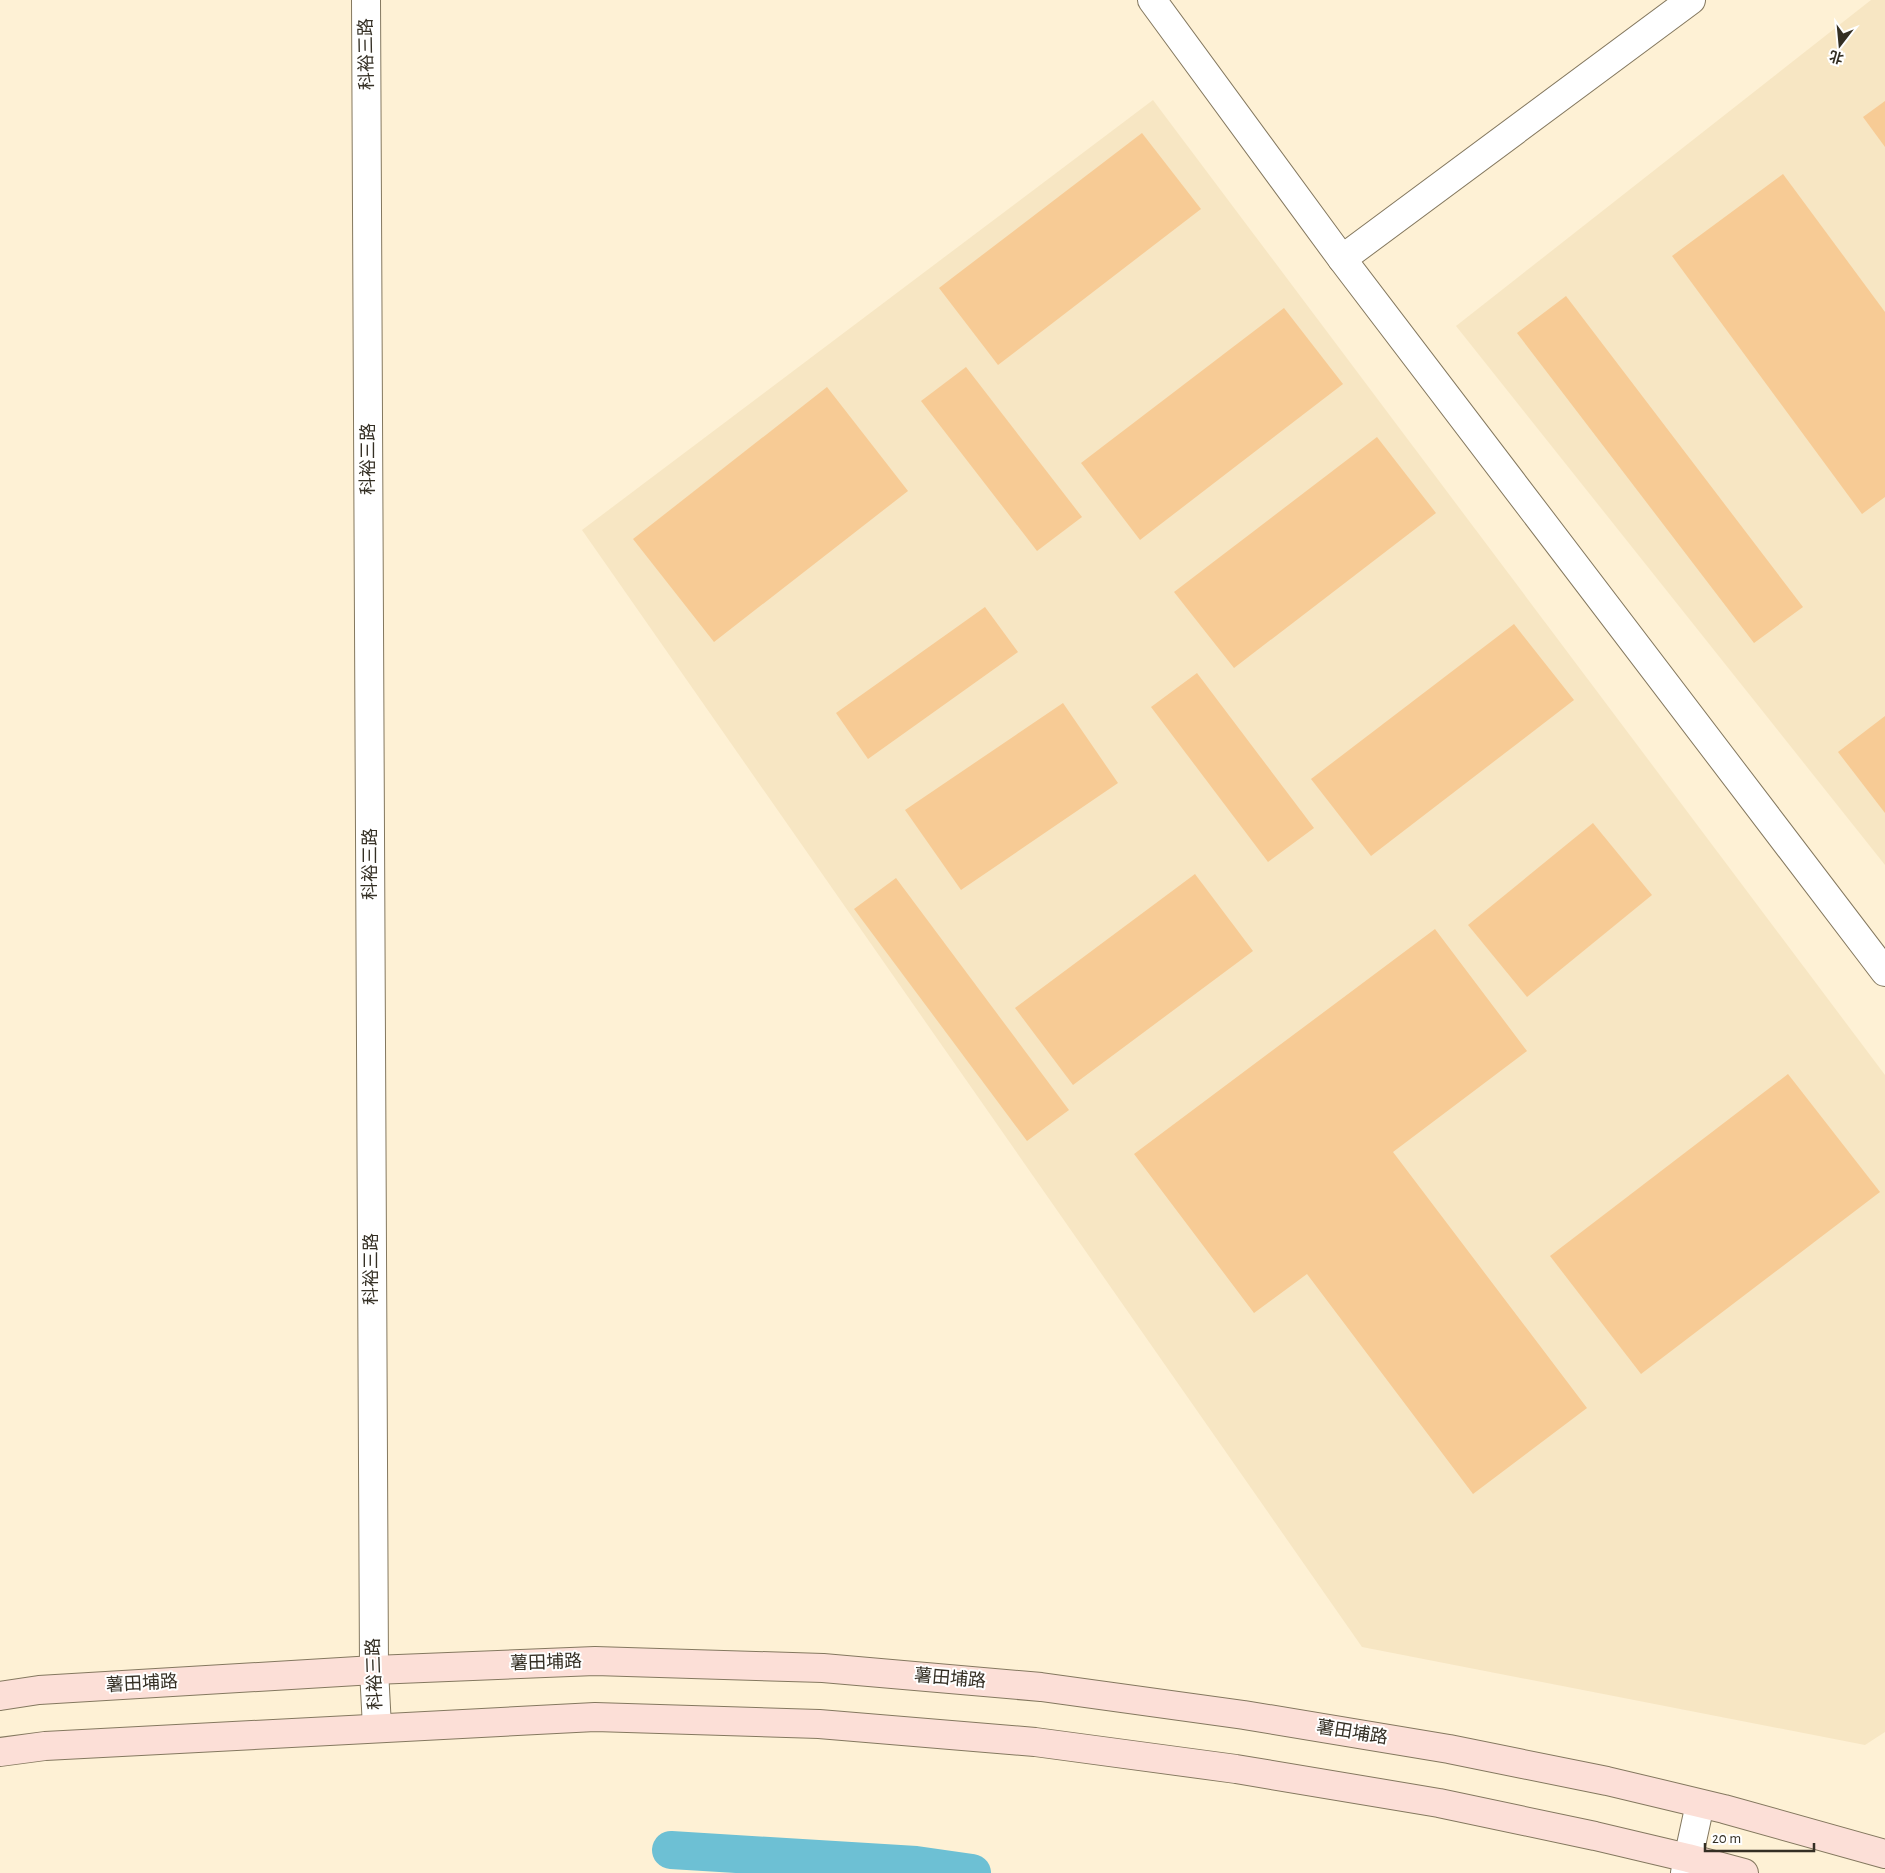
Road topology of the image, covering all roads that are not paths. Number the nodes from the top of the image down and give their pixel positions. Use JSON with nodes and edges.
{"nodes":[{"id":1,"x":366,"y":0,"type":"edge"},
{"id":2,"x":1152,"y":0,"type":"edge"},
{"id":3,"x":1691,"y":0,"type":"edge"},
{"id":4,"x":1342,"y":259,"type":"junction"},
{"id":5,"x":1885,"y":972,"type":"edge"},
{"id":6,"x":374,"y":1670,"type":"junction"},
{"id":7,"x":0,"y":1696,"type":"edge"},
{"id":8,"x":377,"y":1727,"type":"junction"},
{"id":9,"x":0,"y":1752,"type":"edge"},
{"id":10,"x":1700,"y":1804,"type":"junction"},
{"id":11,"x":1885,"y":1854,"type":"edge"},
{"id":12,"x":1686,"y":1865,"type":"edge"},
{"id":13,"x":1744,"y":1873,"type":"edge"}],
"edges":[{"from":1,"to":6,"type":"street","name":"科裕三路"},
{"from":2,"to":4,"type":"street"},
{"from":3,"to":4,"type":"street"},
{"from":4,"to":5,"type":"street"},
{"from":6,"to":7,"type":"street","name":"薯田埔路"},
{"from":6,"to":8,"type":"street","name":"科裕三路"},
{"from":6,"to":10,"type":"street","name":"薯田埔路"},
{"from":8,"to":9,"type":"street"},
{"from":8,"to":12,"type":"street"},
{"from":10,"to":11,"type":"street","name":"薯田埔路"},
{"from":10,"to":12,"type":"street"},
{"from":12,"to":13,"type":"street"}]}
